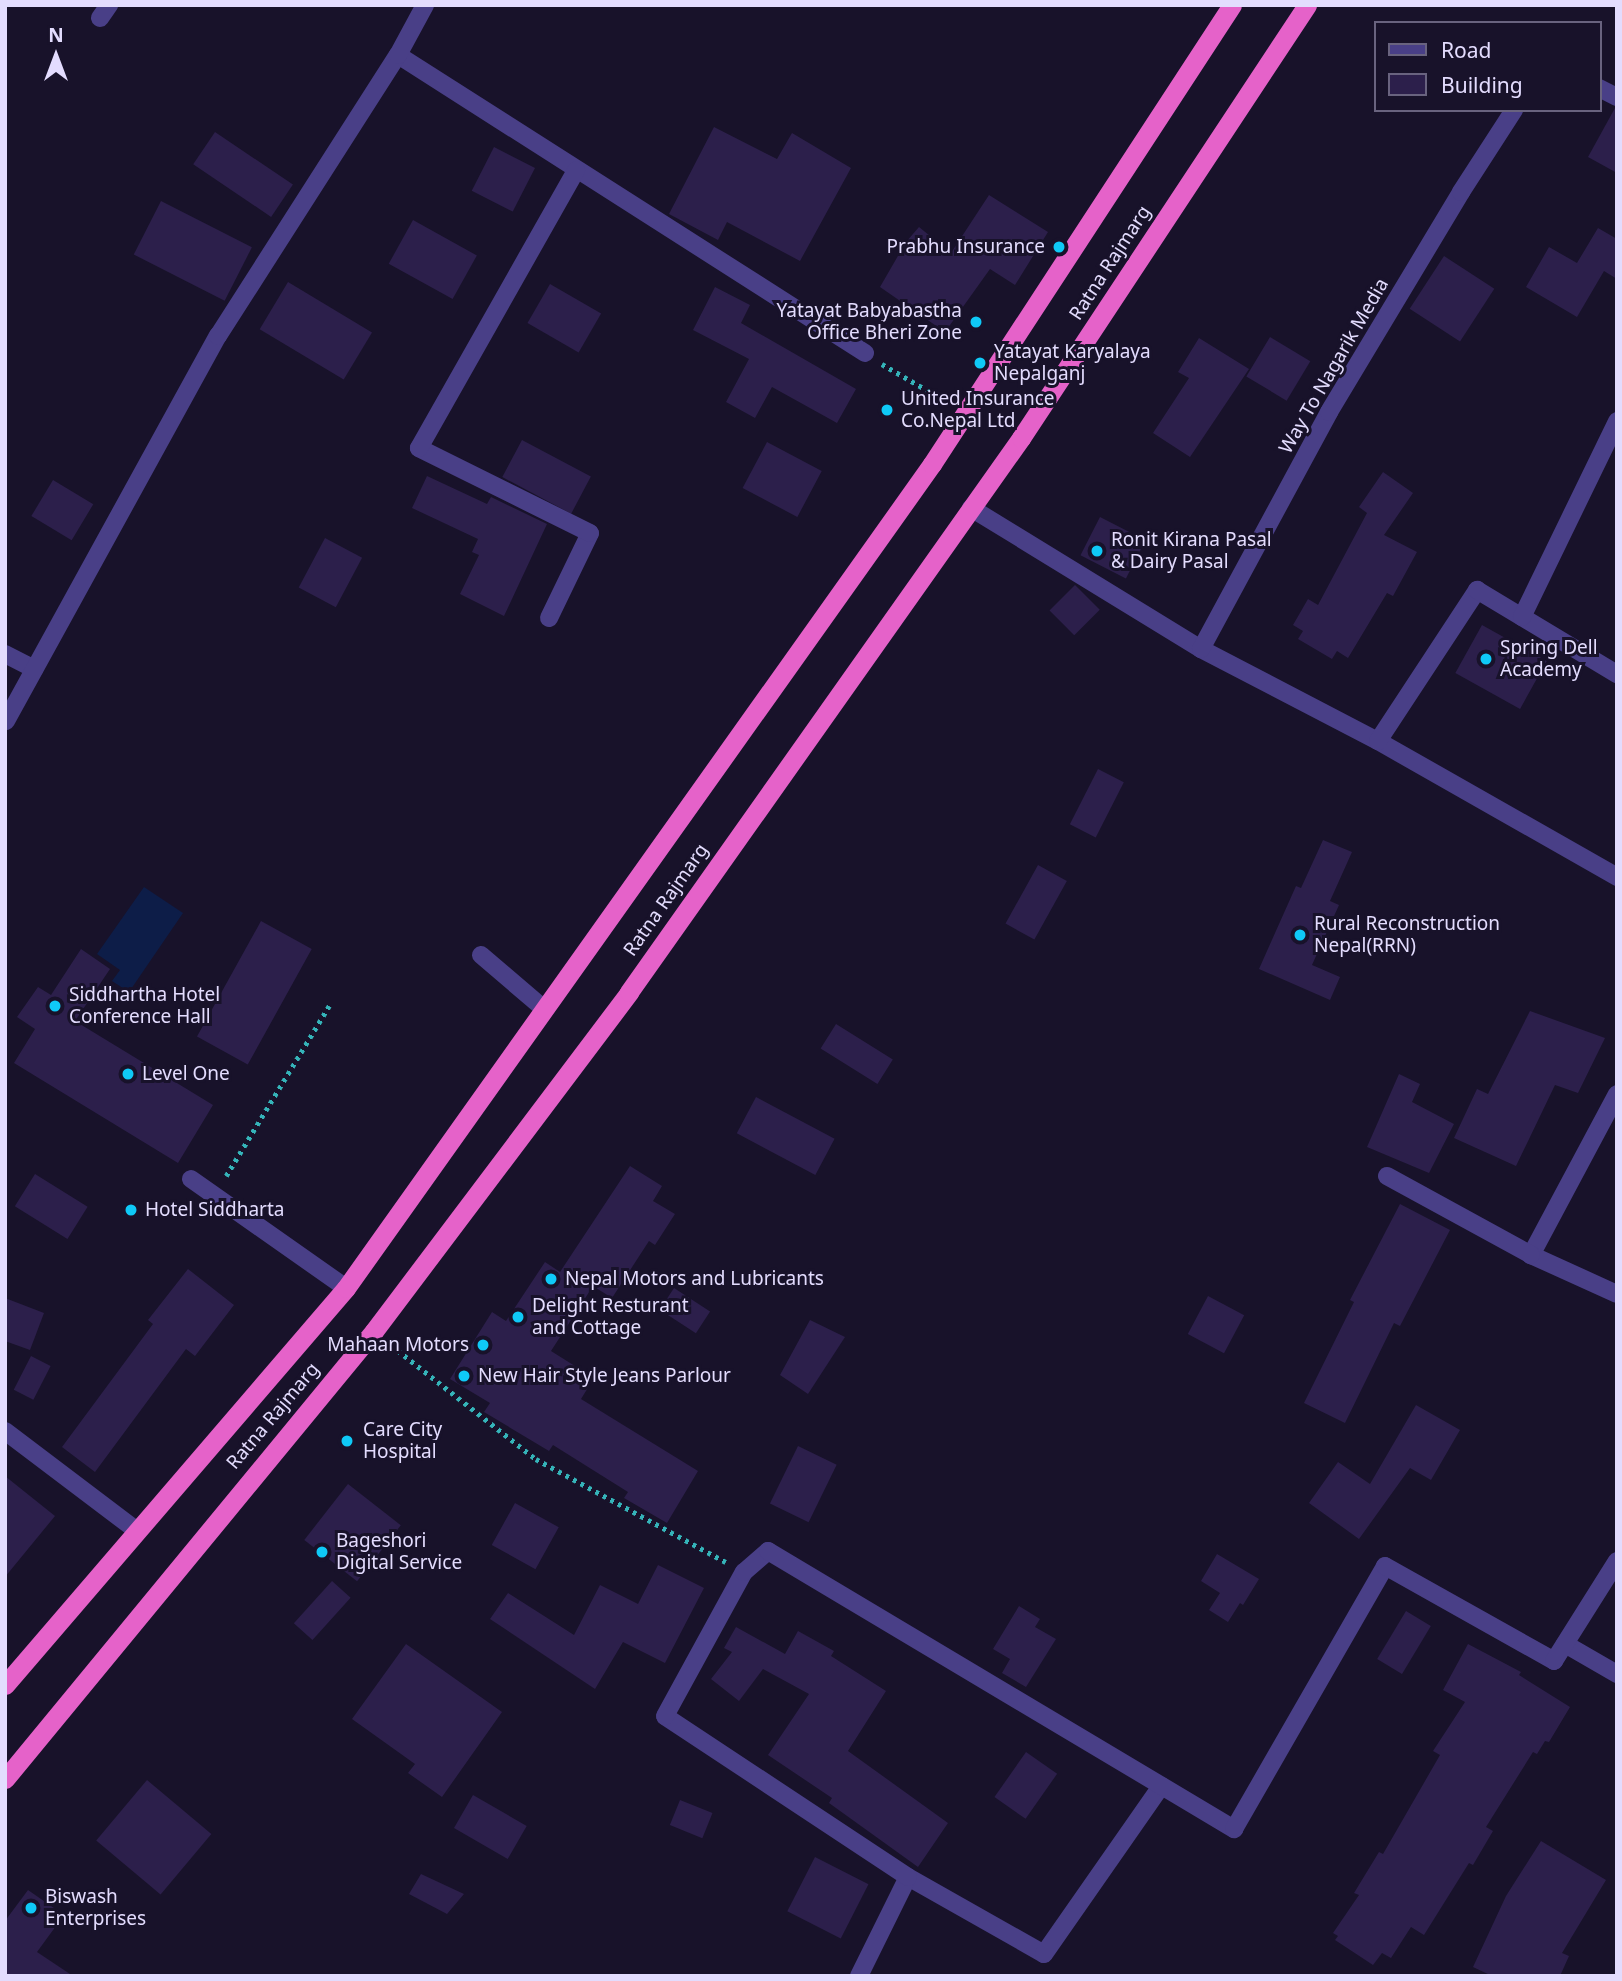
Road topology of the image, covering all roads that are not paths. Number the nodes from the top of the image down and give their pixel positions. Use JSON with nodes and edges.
{"nodes":[{"id":1,"x":425,"y":5,"type":"edge"},
{"id":2,"x":1233,"y":5,"type":"edge"},
{"id":3,"x":1307,"y":5,"type":"edge"},
{"id":4,"x":398,"y":55,"type":"junction"},
{"id":5,"x":1601,"y":89,"type":"edge"},
{"id":6,"x":1617,"y":97,"type":"edge"},
{"id":7,"x":1513,"y":112,"type":"edge"},
{"id":8,"x":576,"y":170,"type":"junction"},
{"id":9,"x":865,"y":353,"type":"road end"},
{"id":10,"x":1617,"y":421,"type":"edge"},
{"id":11,"x":971,"y":508,"type":"junction"},
{"id":12,"x":1521,"y":617,"type":"junction"},
{"id":13,"x":549,"y":618,"type":"dead end"},
{"id":14,"x":1201,"y":649,"type":"junction"},
{"id":15,"x":5,"y":654,"type":"edge"},
{"id":16,"x":34,"y":669,"type":"junction"},
{"id":17,"x":1617,"y":674,"type":"edge"},
{"id":18,"x":6,"y":721,"type":"edge"},
{"id":19,"x":1378,"y":741,"type":"junction"},
{"id":20,"x":1617,"y":877,"type":"edge"},
{"id":21,"x":481,"y":955,"type":"dead end"},
{"id":22,"x":543,"y":1008,"type":"junction"},
{"id":23,"x":1617,"y":1094,"type":"edge"},
{"id":24,"x":1387,"y":1176,"type":"dead end"},
{"id":25,"x":191,"y":1180,"type":"dead end"},
{"id":26,"x":1531,"y":1255,"type":"junction"},
{"id":27,"x":346,"y":1288,"type":"junction"},
{"id":28,"x":1617,"y":1294,"type":"edge"},
{"id":29,"x":5,"y":1431,"type":"edge"},
{"id":30,"x":137,"y":1531,"type":"junction"},
{"id":31,"x":1617,"y":1561,"type":"edge"},
{"id":32,"x":1565,"y":1644,"type":"junction"},
{"id":33,"x":1617,"y":1674,"type":"edge"},
{"id":34,"x":5,"y":1685,"type":"edge"},
{"id":35,"x":5,"y":1779,"type":"edge"},
{"id":36,"x":1161,"y":1786,"type":"junction"},
{"id":37,"x":908,"y":1877,"type":"junction"},
{"id":38,"x":859,"y":1976,"type":"edge"}],
"edges":[{"from":1,"to":4,"type":"street"},
{"from":2,"to":22,"type":"highway","name":"Ratna Rajmarg"},
{"from":3,"to":11,"type":"highway","name":"Ratna Rajmarg"},
{"from":4,"to":8,"type":"street"},
{"from":4,"to":16,"type":"street"},
{"from":5,"to":6,"type":"street"},
{"from":7,"to":14,"type":"street","name":"Way To Nagarik Media"},
{"from":8,"to":9,"type":"street"},
{"from":8,"to":13,"type":"street"},
{"from":10,"to":12,"type":"street"},
{"from":11,"to":14,"type":"street"},
{"from":11,"to":35,"type":"highway","name":"Ratna Rajmarg"},
{"from":12,"to":17,"type":"street"},
{"from":12,"to":19,"type":"street"},
{"from":14,"to":19,"type":"street"},
{"from":15,"to":16,"type":"street"},
{"from":16,"to":18,"type":"street"},
{"from":19,"to":20,"type":"street"},
{"from":21,"to":22,"type":"street"},
{"from":22,"to":27,"type":"highway","name":"Ratna Rajmarg"},
{"from":23,"to":26,"type":"street"},
{"from":24,"to":26,"type":"street"},
{"from":25,"to":27,"type":"street"},
{"from":26,"to":28,"type":"street"},
{"from":27,"to":30,"type":"highway","name":"Ratna Rajmarg"},
{"from":29,"to":30,"type":"street"},
{"from":30,"to":34,"type":"highway","name":"Ratna Rajmarg"},
{"from":31,"to":32,"type":"street"},
{"from":32,"to":33,"type":"street"},
{"from":32,"to":36,"type":"street"},
{"from":36,"to":37,"type":"street"},
{"from":36,"to":37,"type":"street"},
{"from":37,"to":38,"type":"street"}]}
